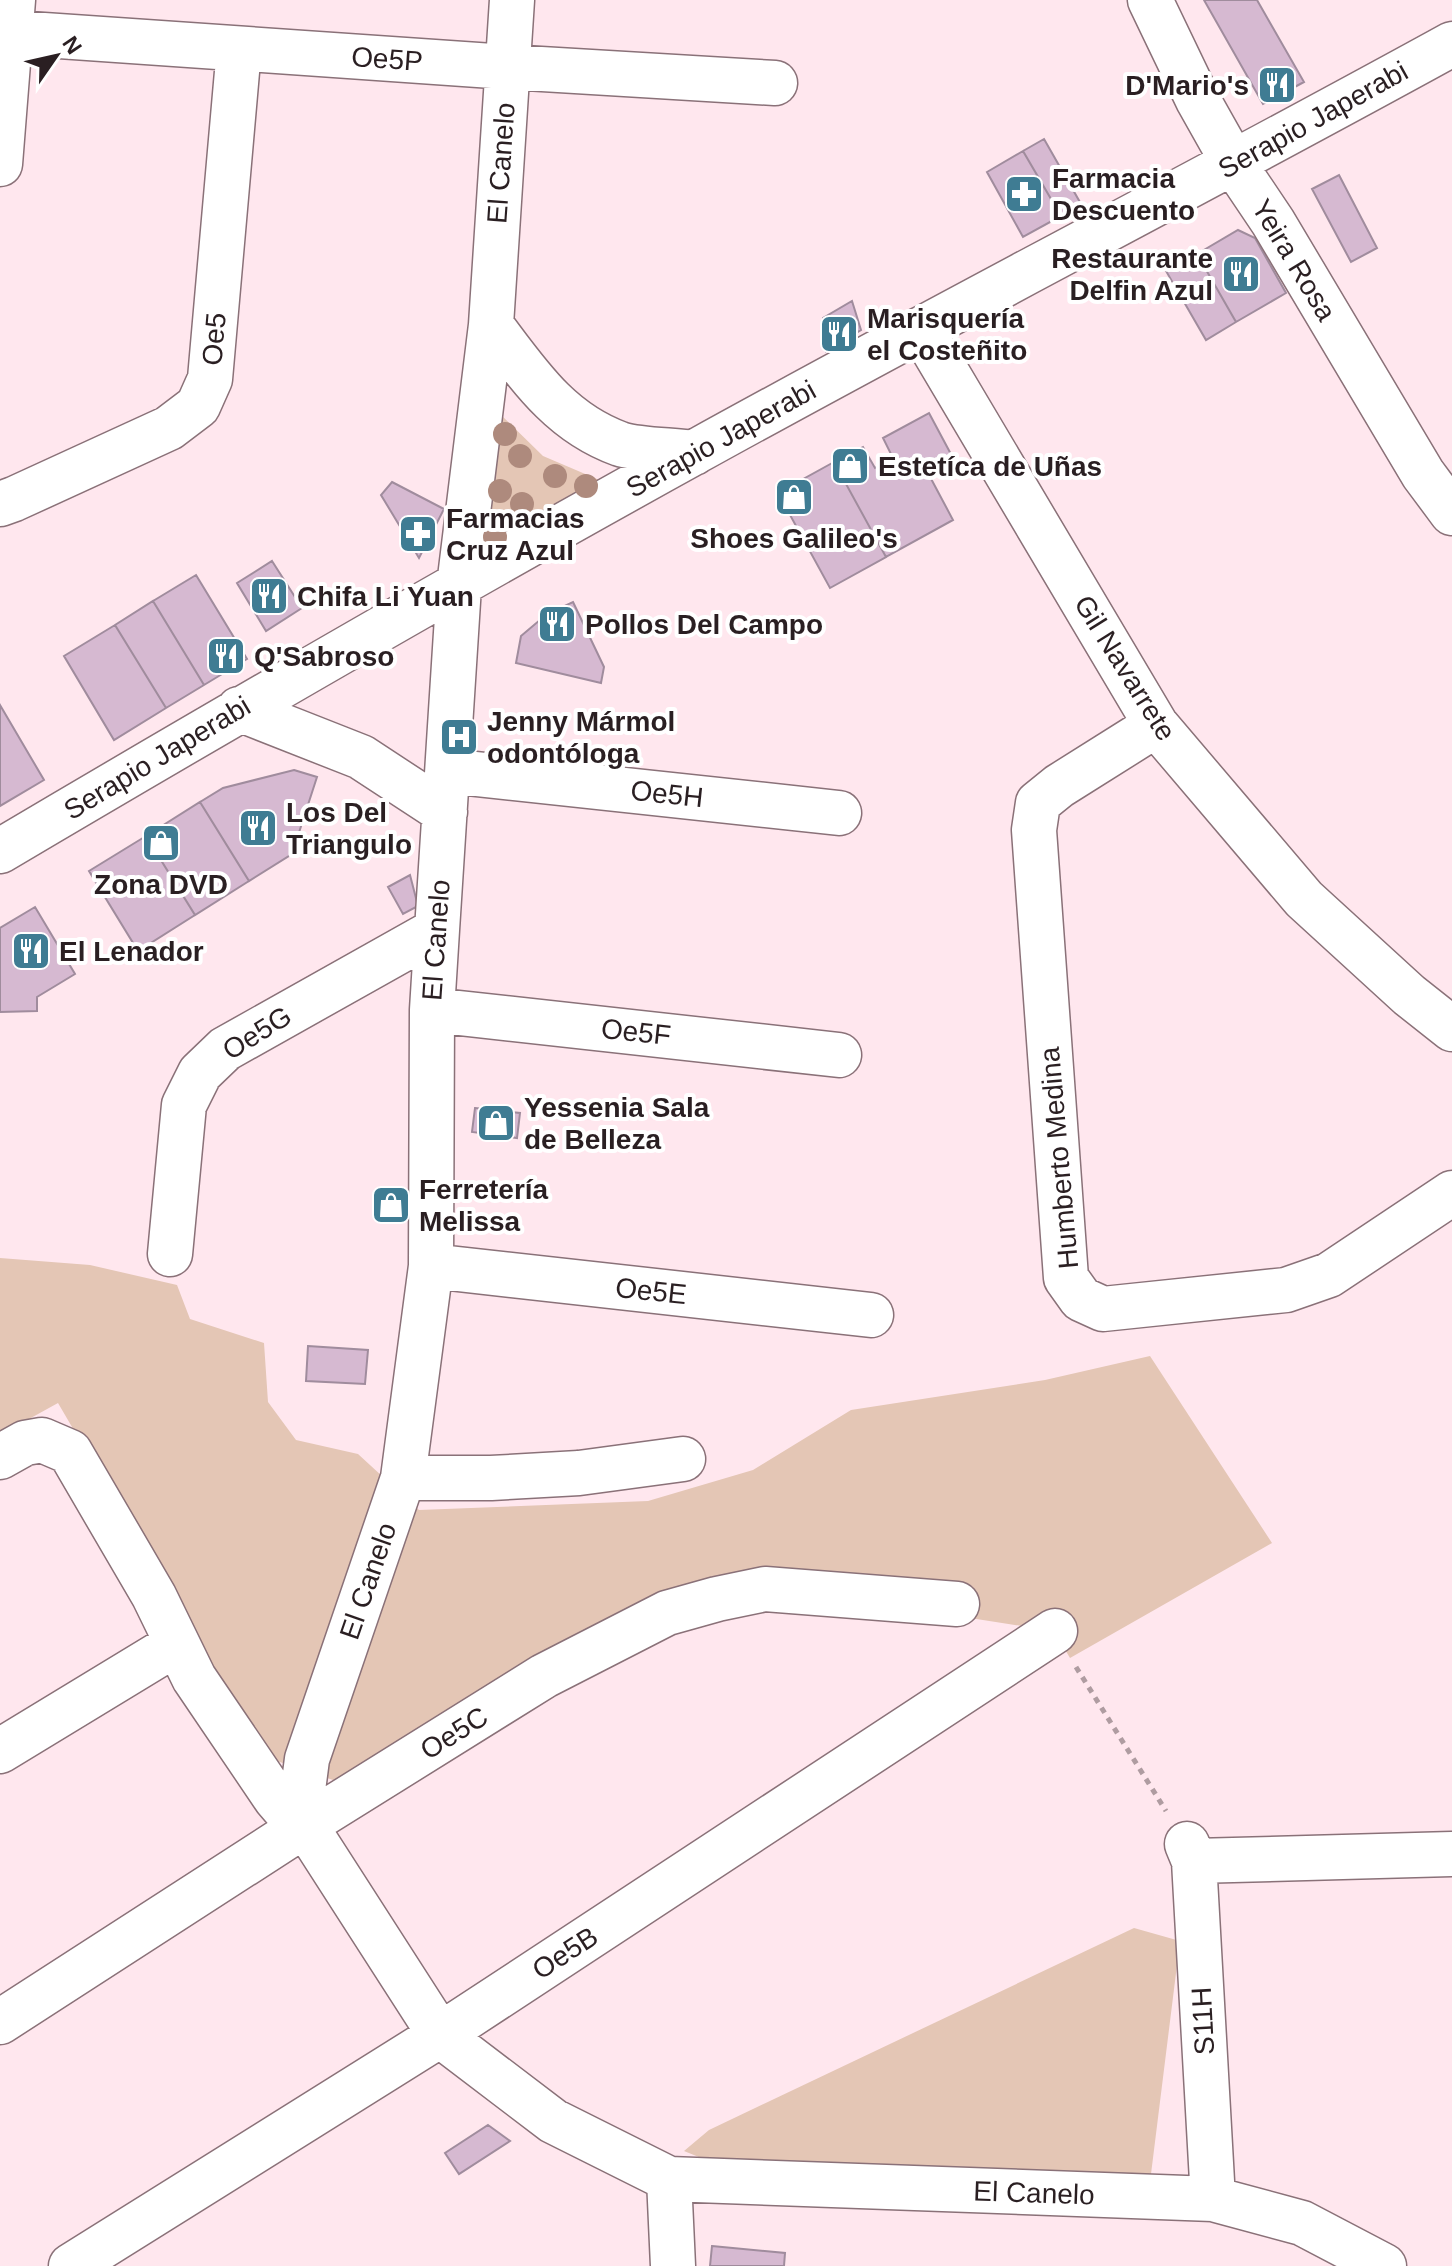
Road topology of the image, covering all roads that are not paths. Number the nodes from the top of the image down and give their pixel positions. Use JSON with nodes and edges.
{"nodes":[{"id":1,"x":512,"y":0,"type":"edge"},
{"id":2,"x":1150,"y":0,"type":"edge"},
{"id":3,"x":7,"y":22,"type":"edge"},
{"id":4,"x":1452,"y":44,"type":"edge"},
{"id":5,"x":239,"y":49,"type":"junction"},
{"id":6,"x":507,"y":67,"type":"junction"},
{"id":7,"x":775,"y":83,"type":"dead end"},
{"id":8,"x":0,"y":164,"type":"edge"},
{"id":9,"x":1234,"y":164,"type":"junction"},
{"id":10,"x":491,"y":325,"type":"junction"},
{"id":11,"x":921,"y":329,"type":"junction"},
{"id":12,"x":694,"y":453,"type":"junction"},
{"id":13,"x":0,"y":504,"type":"edge"},
{"id":14,"x":1452,"y":513,"type":"edge"},
{"id":15,"x":459,"y":586,"type":"junction"},
{"id":16,"x":239,"y":709,"type":"junction"},
{"id":17,"x":1156,"y":725,"type":"junction"},
{"id":18,"x":446,"y":792,"type":"junction"},
{"id":19,"x":839,"y":813,"type":"dead end"},
{"id":20,"x":0,"y":851,"type":"edge"},
{"id":21,"x":437,"y":930,"type":"junction"},
{"id":22,"x":432,"y":1010,"type":"junction"},
{"id":23,"x":1452,"y":1029,"type":"edge"},
{"id":24,"x":839,"y":1055,"type":"dead end"},
{"id":25,"x":1452,"y":1193,"type":"edge"},
{"id":26,"x":170,"y":1254,"type":"dead end"},
{"id":27,"x":431,"y":1266,"type":"junction"},
{"id":28,"x":871,"y":1315,"type":"dead end"},
{"id":29,"x":0,"y":1457,"type":"edge"},
{"id":30,"x":683,"y":1459,"type":"dead end"},
{"id":31,"x":403,"y":1478,"type":"junction"},
{"id":32,"x":957,"y":1604,"type":"dead end"},
{"id":33,"x":1055,"y":1631,"type":"road end"},
{"id":34,"x":176,"y":1644,"type":"junction"},
{"id":35,"x":0,"y":1751,"type":"edge"},
{"id":36,"x":305,"y":1825,"type":"junction"},
{"id":37,"x":1452,"y":1854,"type":"edge"},
{"id":38,"x":0,"y":2022,"type":"edge"},
{"id":39,"x":440,"y":2035,"type":"junction"},
{"id":40,"x":669,"y":2179,"type":"junction"},
{"id":41,"x":1213,"y":2199,"type":"junction"},
{"id":42,"x":71,"y":2266,"type":"edge"},
{"id":43,"x":673,"y":2266,"type":"edge"},
{"id":44,"x":1384,"y":2266,"type":"edge"}],
"edges":[{"from":1,"to":6,"type":"street","name":"El Canelo"},
{"from":2,"to":9,"type":"street","name":"Yeira Rosa"},
{"from":3,"to":5,"type":"street","name":"Oe5P"},
{"from":3,"to":8,"type":"street"},
{"from":4,"to":9,"type":"street","name":"Serapio Japerabi"},
{"from":5,"to":6,"type":"street","name":"Oe5P"},
{"from":5,"to":13,"type":"street","name":"Oe5"},
{"from":6,"to":7,"type":"street","name":"Oe5P"},
{"from":6,"to":10,"type":"street","name":"El Canelo"},
{"from":9,"to":11,"type":"street","name":"Serapio Japerabi"},
{"from":9,"to":14,"type":"street","name":"Yeira Rosa"},
{"from":10,"to":12,"type":"street"},
{"from":10,"to":15,"type":"street","name":"El Canelo"},
{"from":11,"to":12,"type":"street","name":"Serapio Japerabi"},
{"from":11,"to":17,"type":"street","name":"Gil Navarrete"},
{"from":12,"to":15,"type":"street","name":"Serapio Japerabi"},
{"from":15,"to":16,"type":"street","name":"Serapio Japerabi"},
{"from":15,"to":18,"type":"street","name":"El Canelo"},
{"from":16,"to":18,"type":"street"},
{"from":16,"to":20,"type":"street","name":"Serapio Japerabi"},
{"from":17,"to":23,"type":"street","name":"Gil Navarrete"},
{"from":17,"to":25,"type":"street","name":"Humberto Medina"},
{"from":18,"to":19,"type":"street","name":"Oe5H"},
{"from":18,"to":21,"type":"street","name":"El Canelo"},
{"from":21,"to":22,"type":"street","name":"El Canelo"},
{"from":21,"to":26,"type":"street","name":"Oe5G"},
{"from":22,"to":24,"type":"street","name":"Oe5F"},
{"from":22,"to":27,"type":"street","name":"El Canelo"},
{"from":27,"to":28,"type":"street","name":"Oe5E"},
{"from":27,"to":31,"type":"street","name":"El Canelo"},
{"from":29,"to":34,"type":"street"},
{"from":30,"to":31,"type":"street"},
{"from":31,"to":36,"type":"street","name":"El Canelo"},
{"from":32,"to":36,"type":"street","name":"Oe5C"},
{"from":33,"to":39,"type":"street","name":"Oe5B"},
{"from":34,"to":35,"type":"street"},
{"from":34,"to":36,"type":"street"},
{"from":36,"to":38,"type":"street","name":"Oe5C"},
{"from":36,"to":39,"type":"street","name":"El Canelo"},
{"from":37,"to":41,"type":"street","name":"S11H"},
{"from":39,"to":40,"type":"street","name":"El Canelo"},
{"from":39,"to":42,"type":"street","name":"Oe5B"},
{"from":40,"to":41,"type":"street","name":"El Canelo"},
{"from":40,"to":43,"type":"street"},
{"from":41,"to":44,"type":"street","name":"El Canelo"}]}
